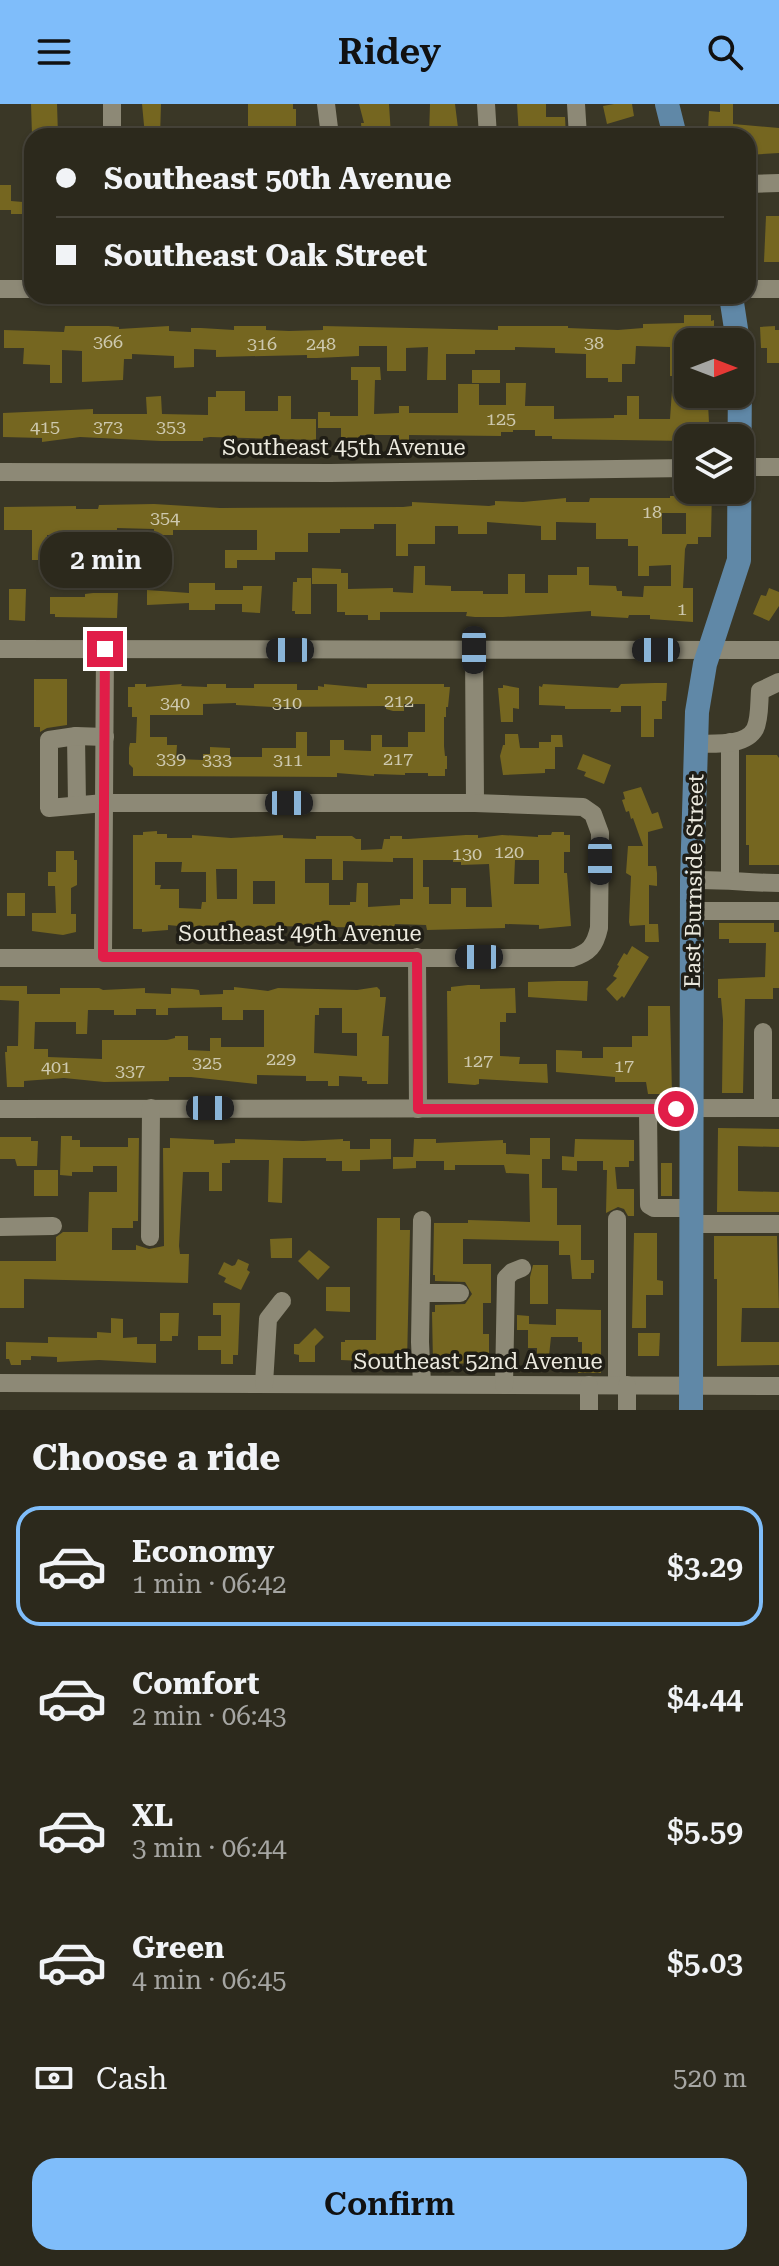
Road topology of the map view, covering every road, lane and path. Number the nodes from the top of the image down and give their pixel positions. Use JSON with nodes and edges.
{"nodes":[{"id":1,"x":112,"y":104,"type":"edge"},
{"id":2,"x":326,"y":104,"type":"edge"},
{"id":3,"x":486,"y":104,"type":"edge"},
{"id":4,"x":576,"y":104,"type":"edge"},
{"id":5,"x":667,"y":104,"type":"edge"},
{"id":6,"x":112,"y":128,"type":"edge"},
{"id":7,"x":329,"y":128,"type":"edge"},
{"id":8,"x":488,"y":128,"type":"edge"},
{"id":9,"x":578,"y":128,"type":"edge"},
{"id":10,"x":673,"y":128,"type":"edge"},
{"id":11,"x":779,"y":183,"type":"edge"},
{"id":12,"x":756,"y":184,"type":"edge"},
{"id":13,"x":0,"y":289,"type":"edge"},
{"id":14,"x":24,"y":289,"type":"edge"},
{"id":15,"x":756,"y":289,"type":"edge"},
{"id":16,"x":779,"y":289,"type":"edge"},
{"id":17,"x":732,"y":304,"type":"edge"},
{"id":18,"x":736,"y":328,"type":"edge"},
{"id":19,"x":754,"y":467,"type":"edge"},
{"id":20,"x":779,"y":467,"type":"edge"},
{"id":21,"x":674,"y":468,"type":"edge"},
{"id":22,"x":0,"y":472,"type":"edge"},
{"id":23,"x":740,"y":504,"type":"edge"},
{"id":24,"x":0,"y":649,"type":"edge"},
{"id":25,"x":105,"y":649,"type":"junction"},
{"id":26,"x":474,"y":650,"type":"junction"},
{"id":27,"x":709,"y":650,"type":"junction"},
{"id":28,"x":779,"y":650,"type":"edge"},
{"id":29,"x":779,"y":682,"type":"edge"},
{"id":30,"x":76,"y":736,"type":"junction"},
{"id":31,"x":105,"y":737,"type":"junction"},
{"id":32,"x":730,"y":742,"type":"junction"},
{"id":33,"x":696,"y":744,"type":"junction"},
{"id":34,"x":104,"y":803,"type":"junction"},
{"id":35,"x":475,"y":803,"type":"junction"},
{"id":36,"x":77,"y":804,"type":"junction"},
{"id":37,"x":692,"y":880,"type":"junction"},
{"id":38,"x":730,"y":880,"type":"junction"},
{"id":39,"x":779,"y":883,"type":"edge"},
{"id":40,"x":692,"y":911,"type":"junction"},
{"id":41,"x":779,"y":911,"type":"edge"},
{"id":42,"x":103,"y":957,"type":"junction"},
{"id":43,"x":417,"y":957,"type":"junction"},
{"id":44,"x":0,"y":958,"type":"edge"},
{"id":45,"x":763,"y":1032,"type":"dead end"},
{"id":46,"x":151,"y":1108,"type":"junction"},
{"id":47,"x":771,"y":1108,"type":"edge"},
{"id":48,"x":0,"y":1109,"type":"edge"},
{"id":49,"x":418,"y":1109,"type":"junction"},
{"id":50,"x":648,"y":1109,"type":"junction"},
{"id":51,"x":692,"y":1109,"type":"junction"},
{"id":52,"x":691,"y":1216,"type":"junction"},
{"id":53,"x":617,"y":1219,"type":"dead end"},
{"id":54,"x":422,"y":1220,"type":"dead end"},
{"id":55,"x":779,"y":1224,"type":"edge"},
{"id":56,"x":53,"y":1226,"type":"dead end"},
{"id":57,"x":0,"y":1227,"type":"edge"},
{"id":58,"x":150,"y":1237,"type":"dead end"},
{"id":59,"x":522,"y":1268,"type":"dead end"},
{"id":60,"x":422,"y":1293,"type":"junction"},
{"id":61,"x":460,"y":1293,"type":"dead end"},
{"id":62,"x":282,"y":1301,"type":"dead end"},
{"id":63,"x":0,"y":1383,"type":"edge"},
{"id":64,"x":264,"y":1384,"type":"junction"},
{"id":65,"x":422,"y":1384,"type":"junction"},
{"id":66,"x":504,"y":1385,"type":"junction"},
{"id":67,"x":589,"y":1385,"type":"junction"},
{"id":68,"x":622,"y":1385,"type":"junction"},
{"id":69,"x":779,"y":1386,"type":"edge"},
{"id":70,"x":691,"y":1398,"type":"edge"},
{"id":71,"x":589,"y":1410,"type":"edge"},
{"id":72,"x":627,"y":1410,"type":"edge"}],
"edges":[{"from":1,"to":6,"type":"street"},
{"from":2,"to":7,"type":"street"},
{"from":3,"to":8,"type":"street"},
{"from":4,"to":9,"type":"street"},
{"from":5,"to":10,"type":"main road"},
{"from":11,"to":12,"type":"street"},
{"from":13,"to":14,"type":"street"},
{"from":15,"to":16,"type":"street"},
{"from":17,"to":18,"type":"main road"},
{"from":19,"to":20,"type":"street"},
{"from":21,"to":22,"type":"street","name":"Southeast 45th Avenue"},
{"from":23,"to":27,"type":"main road","name":"East Burnside Street"},
{"from":24,"to":25,"type":"street"},
{"from":25,"to":26,"type":"street"},
{"from":25,"to":31,"type":"street"},
{"from":26,"to":27,"type":"street"},
{"from":26,"to":35,"type":"street"},
{"from":27,"to":28,"type":"street"},
{"from":27,"to":33,"type":"main road","name":"East Burnside Street"},
{"from":29,"to":32,"type":"street"},
{"from":30,"to":31,"type":"street"},
{"from":30,"to":36,"type":"street"},
{"from":30,"to":36,"type":"street"},
{"from":31,"to":34,"type":"street"},
{"from":32,"to":33,"type":"street"},
{"from":32,"to":38,"type":"street"},
{"from":33,"to":37,"type":"main road","name":"East Burnside Street"},
{"from":34,"to":35,"type":"street"},
{"from":34,"to":36,"type":"street"},
{"from":34,"to":42,"type":"street"},
{"from":35,"to":43,"type":"street","name":"Southeast 49th Avenue"},
{"from":37,"to":38,"type":"street"},
{"from":37,"to":40,"type":"main road","name":"East Burnside Street"},
{"from":38,"to":39,"type":"street"},
{"from":40,"to":41,"type":"street"},
{"from":40,"to":51,"type":"main road","name":"East Burnside Street"},
{"from":42,"to":43,"type":"street","name":"Southeast 49th Avenue"},
{"from":42,"to":44,"type":"street","name":"Southeast 49th Avenue"},
{"from":43,"to":49,"type":"street"},
{"from":45,"to":47,"type":"street"},
{"from":46,"to":48,"type":"street"},
{"from":46,"to":49,"type":"street"},
{"from":46,"to":58,"type":"street"},
{"from":47,"to":51,"type":"street"},
{"from":49,"to":50,"type":"street"},
{"from":50,"to":51,"type":"street"},
{"from":50,"to":52,"type":"street"},
{"from":51,"to":52,"type":"main road","name":"East Burnside Street"},
{"from":52,"to":55,"type":"street"},
{"from":52,"to":70,"type":"main road","name":"East Burnside Street"},
{"from":53,"to":68,"type":"street"},
{"from":54,"to":60,"type":"street"},
{"from":56,"to":57,"type":"street"},
{"from":59,"to":66,"type":"street"},
{"from":60,"to":61,"type":"street"},
{"from":60,"to":65,"type":"street"},
{"from":62,"to":64,"type":"street"},
{"from":63,"to":64,"type":"street","name":"Southeast 52nd Avenue"},
{"from":64,"to":65,"type":"street","name":"Southeast 52nd Avenue"},
{"from":65,"to":66,"type":"street","name":"Southeast 52nd Avenue"},
{"from":66,"to":67,"type":"street","name":"Southeast 52nd Avenue"},
{"from":67,"to":68,"type":"street","name":"Southeast 52nd Avenue"},
{"from":67,"to":71,"type":"street"},
{"from":68,"to":70,"type":"street","name":"Southeast 52nd Avenue"},
{"from":68,"to":72,"type":"street"},
{"from":69,"to":70,"type":"street","name":"Southeast 52nd Avenue"}]}
